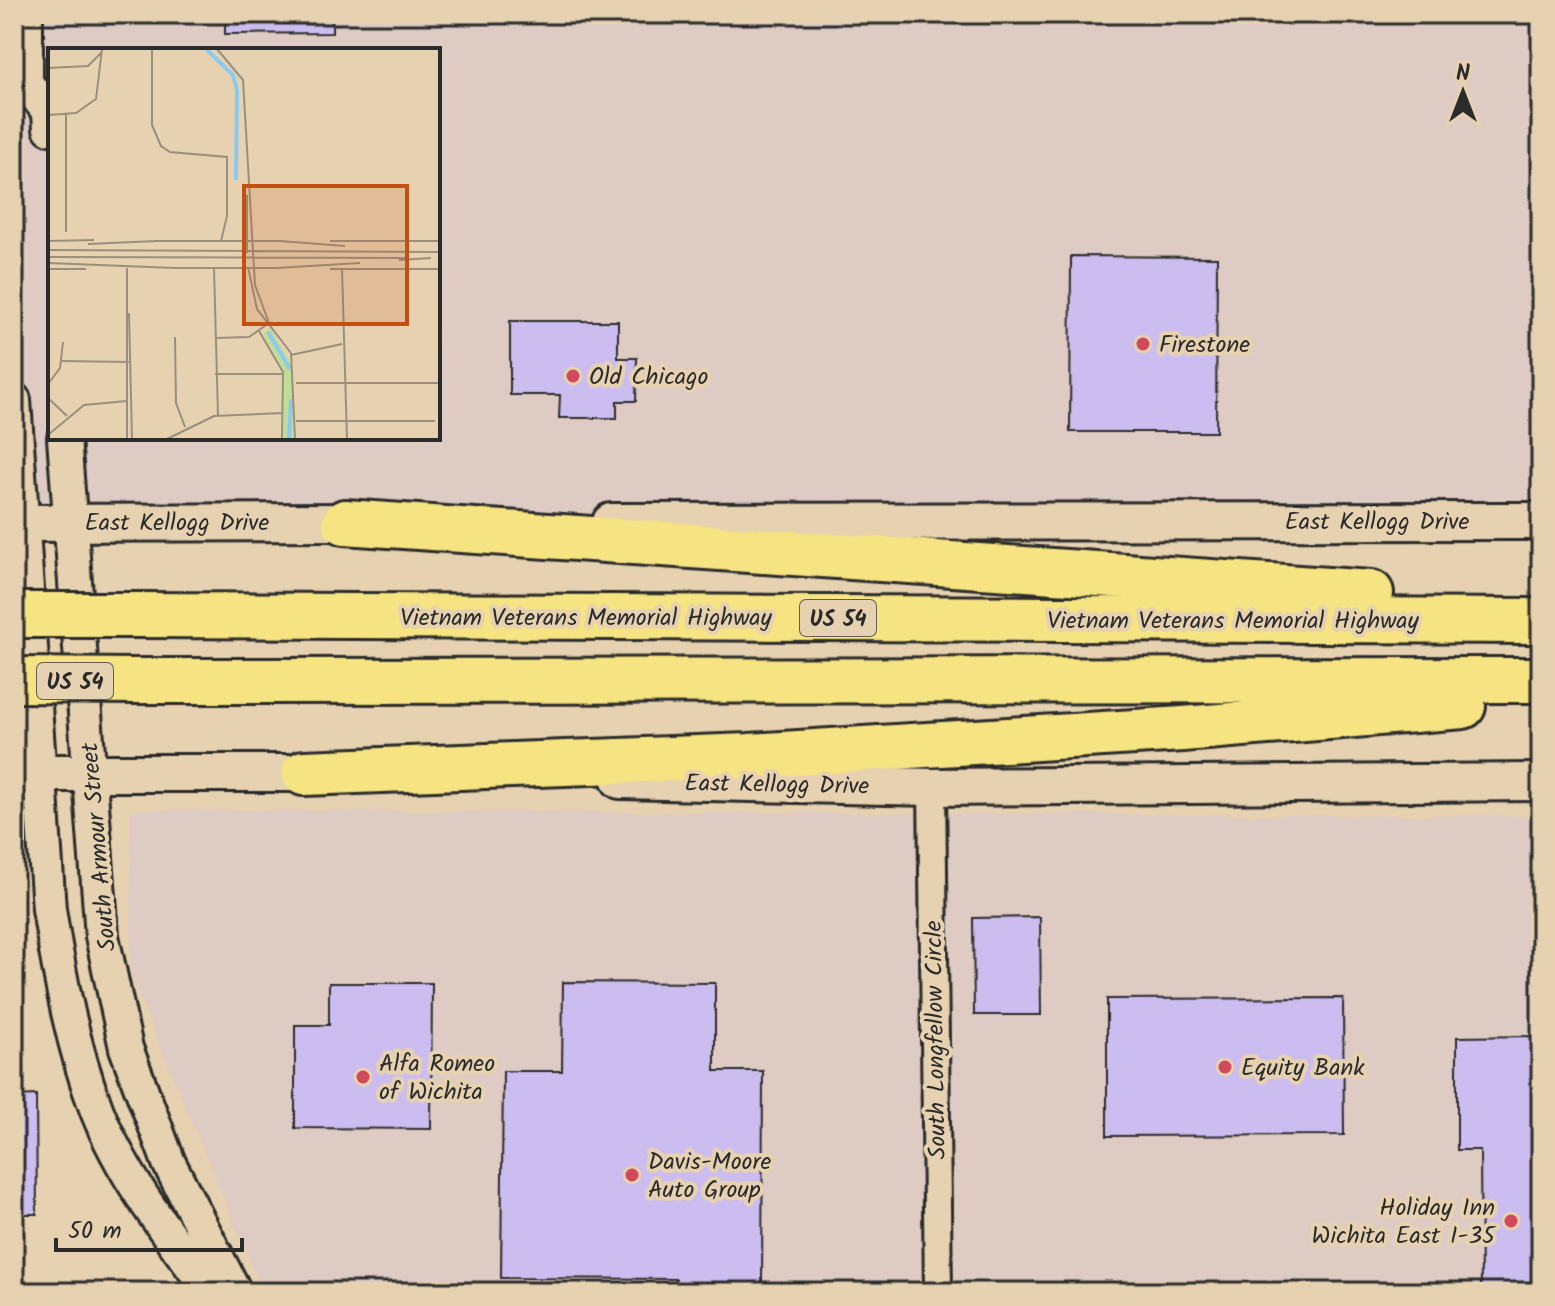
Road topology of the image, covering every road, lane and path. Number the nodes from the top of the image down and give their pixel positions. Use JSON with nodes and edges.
{"nodes":[{"id":1,"x":26,"y":14,"type":"edge"},
{"id":2,"x":18,"y":88,"type":"edge"},
{"id":3,"x":48,"y":111,"type":"edge"},
{"id":4,"x":14,"y":400,"type":"edge"},
{"id":5,"x":64,"y":440,"type":"edge"},
{"id":6,"x":1541,"y":521,"type":"edge"},
{"id":7,"x":19,"y":522,"type":"edge"},
{"id":8,"x":71,"y":522,"type":"junction"},
{"id":9,"x":345,"y":522,"type":"junction"},
{"id":10,"x":1541,"y":605,"type":"edge"},
{"id":11,"x":14,"y":615,"type":"edge"},
{"id":12,"x":1541,"y":621,"type":"edge"},
{"id":13,"x":14,"y":680,"type":"edge"},
{"id":14,"x":1541,"y":680,"type":"edge"},
{"id":15,"x":1541,"y":700,"type":"edge"},
{"id":16,"x":26,"y":773,"type":"edge"},
{"id":17,"x":91,"y":773,"type":"junction"},
{"id":18,"x":304,"y":773,"type":"junction"},
{"id":19,"x":1541,"y":782,"type":"edge"},
{"id":20,"x":932,"y":787,"type":"junction"},
{"id":21,"x":220,"y":1292,"type":"edge"},
{"id":22,"x":235,"y":1292,"type":"edge"},
{"id":23,"x":938,"y":1292,"type":"edge"}],
"edges":[{"from":1,"to":2,"type":"street"},
{"from":2,"to":3,"type":"street"},
{"from":4,"to":7,"type":"street"},
{"from":5,"to":8,"type":"street","name":"South Armour Street"},
{"from":6,"to":9,"type":"main road","name":"East Kellogg Drive"},
{"from":7,"to":8,"type":"main road","name":"East Kellogg Drive"},
{"from":7,"to":16,"type":"street"},
{"from":8,"to":9,"type":"main road","name":"East Kellogg Drive"},
{"from":8,"to":17,"type":"street","name":"South Armour Street"},
{"from":9,"to":10,"type":"highway"},
{"from":11,"to":12,"type":"highway","name":"Vietnam Veterans Memorial Highway","number":"US 54","bridge":true},
{"from":13,"to":14,"type":"highway","number":"US 54","bridge":true},
{"from":15,"to":18,"type":"highway"},
{"from":16,"to":17,"type":"main road","name":"East Kellogg Drive"},
{"from":16,"to":21,"type":"street"},
{"from":17,"to":18,"type":"main road","name":"East Kellogg Drive"},
{"from":17,"to":22,"type":"street","name":"South Armour Street"},
{"from":18,"to":20,"type":"main road","name":"East Kellogg Drive"},
{"from":19,"to":20,"type":"main road","name":"East Kellogg Drive"},
{"from":20,"to":23,"type":"street","name":"South Longfellow Circle"}]}
